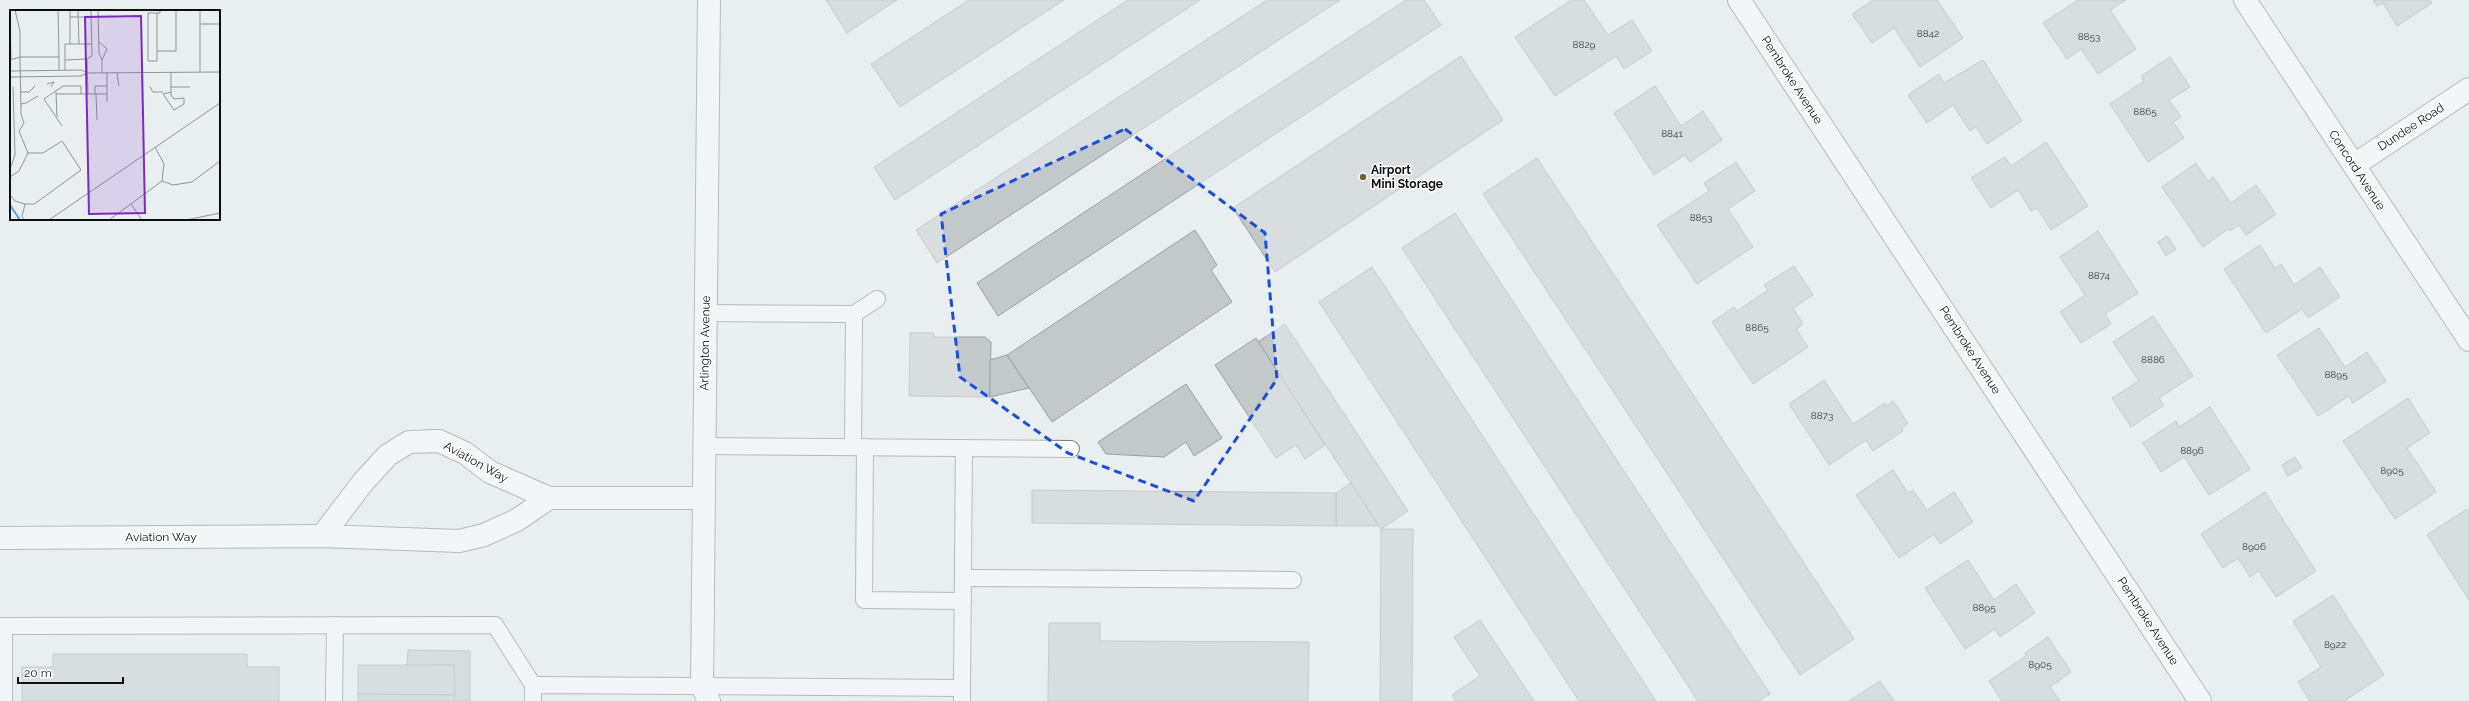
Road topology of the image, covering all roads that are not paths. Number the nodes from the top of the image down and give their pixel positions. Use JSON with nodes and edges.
{"nodes":[{"id":1,"x":709,"y":0,"type":"edge"},
{"id":2,"x":1739,"y":0,"type":"edge"},
{"id":3,"x":2245,"y":0,"type":"edge"},
{"id":4,"x":2469,"y":89,"type":"edge"},
{"id":5,"x":2354,"y":165,"type":"junction"},
{"id":6,"x":877,"y":299,"type":"dead end"},
{"id":7,"x":706,"y":313,"type":"junction"},
{"id":8,"x":854,"y":314,"type":"junction"},
{"id":9,"x":2469,"y":340,"type":"edge"},
{"id":10,"x":704,"y":446,"type":"junction"},
{"id":11,"x":859,"y":447,"type":"junction"},
{"id":12,"x":964,"y":448,"type":"junction"},
{"id":13,"x":1071,"y":449,"type":"dead end"},
{"id":14,"x":549,"y":498,"type":"junction"},
{"id":15,"x":704,"y":498,"type":"junction"},
{"id":16,"x":322,"y":536,"type":"junction"},
{"id":17,"x":0,"y":538,"type":"edge"},
{"id":18,"x":963,"y":578,"type":"junction"},
{"id":19,"x":1293,"y":580,"type":"dead end"},
{"id":20,"x":963,"y":601,"type":"junction"},
{"id":21,"x":335,"y":625,"type":"junction"},
{"id":22,"x":2,"y":626,"type":"edge"},
{"id":23,"x":533,"y":685,"type":"junction"},
{"id":24,"x":962,"y":694,"type":"edge"},
{"id":25,"x":702,"y":696,"type":"edge"},
{"id":26,"x":4,"y":701,"type":"edge"},
{"id":27,"x":334,"y":701,"type":"edge"},
{"id":28,"x":532,"y":701,"type":"edge"},
{"id":29,"x":2200,"y":701,"type":"edge"}],
"edges":[{"from":1,"to":7,"type":"street","name":"Arlington Avenue"},
{"from":2,"to":29,"type":"street","name":"Pembroke Avenue"},
{"from":3,"to":5,"type":"street","name":"Concord Avenue"},
{"from":4,"to":5,"type":"street","name":"Dundee Road"},
{"from":5,"to":9,"type":"street","name":"Concord Avenue"},
{"from":6,"to":8,"type":"lane"},
{"from":7,"to":8,"type":"lane"},
{"from":7,"to":10,"type":"street","name":"Arlington Avenue"},
{"from":8,"to":11,"type":"lane"},
{"from":10,"to":11,"type":"lane"},
{"from":10,"to":15,"type":"street","name":"Arlington Avenue"},
{"from":11,"to":12,"type":"lane"},
{"from":11,"to":20,"type":"lane"},
{"from":12,"to":13,"type":"lane"},
{"from":12,"to":18,"type":"lane"},
{"from":14,"to":15,"type":"street","name":"Aviation Way"},
{"from":14,"to":16,"type":"street","name":"Aviation Way"},
{"from":14,"to":16,"type":"street","name":"Aviation Way"},
{"from":15,"to":25,"type":"street","name":"Arlington Avenue"},
{"from":16,"to":17,"type":"street","name":"Aviation Way"},
{"from":18,"to":19,"type":"lane"},
{"from":18,"to":20,"type":"lane"},
{"from":20,"to":24,"type":"lane"},
{"from":21,"to":22,"type":"lane"},
{"from":21,"to":23,"type":"lane"},
{"from":21,"to":27,"type":"lane"},
{"from":22,"to":26,"type":"lane"},
{"from":23,"to":25,"type":"lane"},
{"from":23,"to":28,"type":"lane"},
{"from":24,"to":25,"type":"lane"}]}
